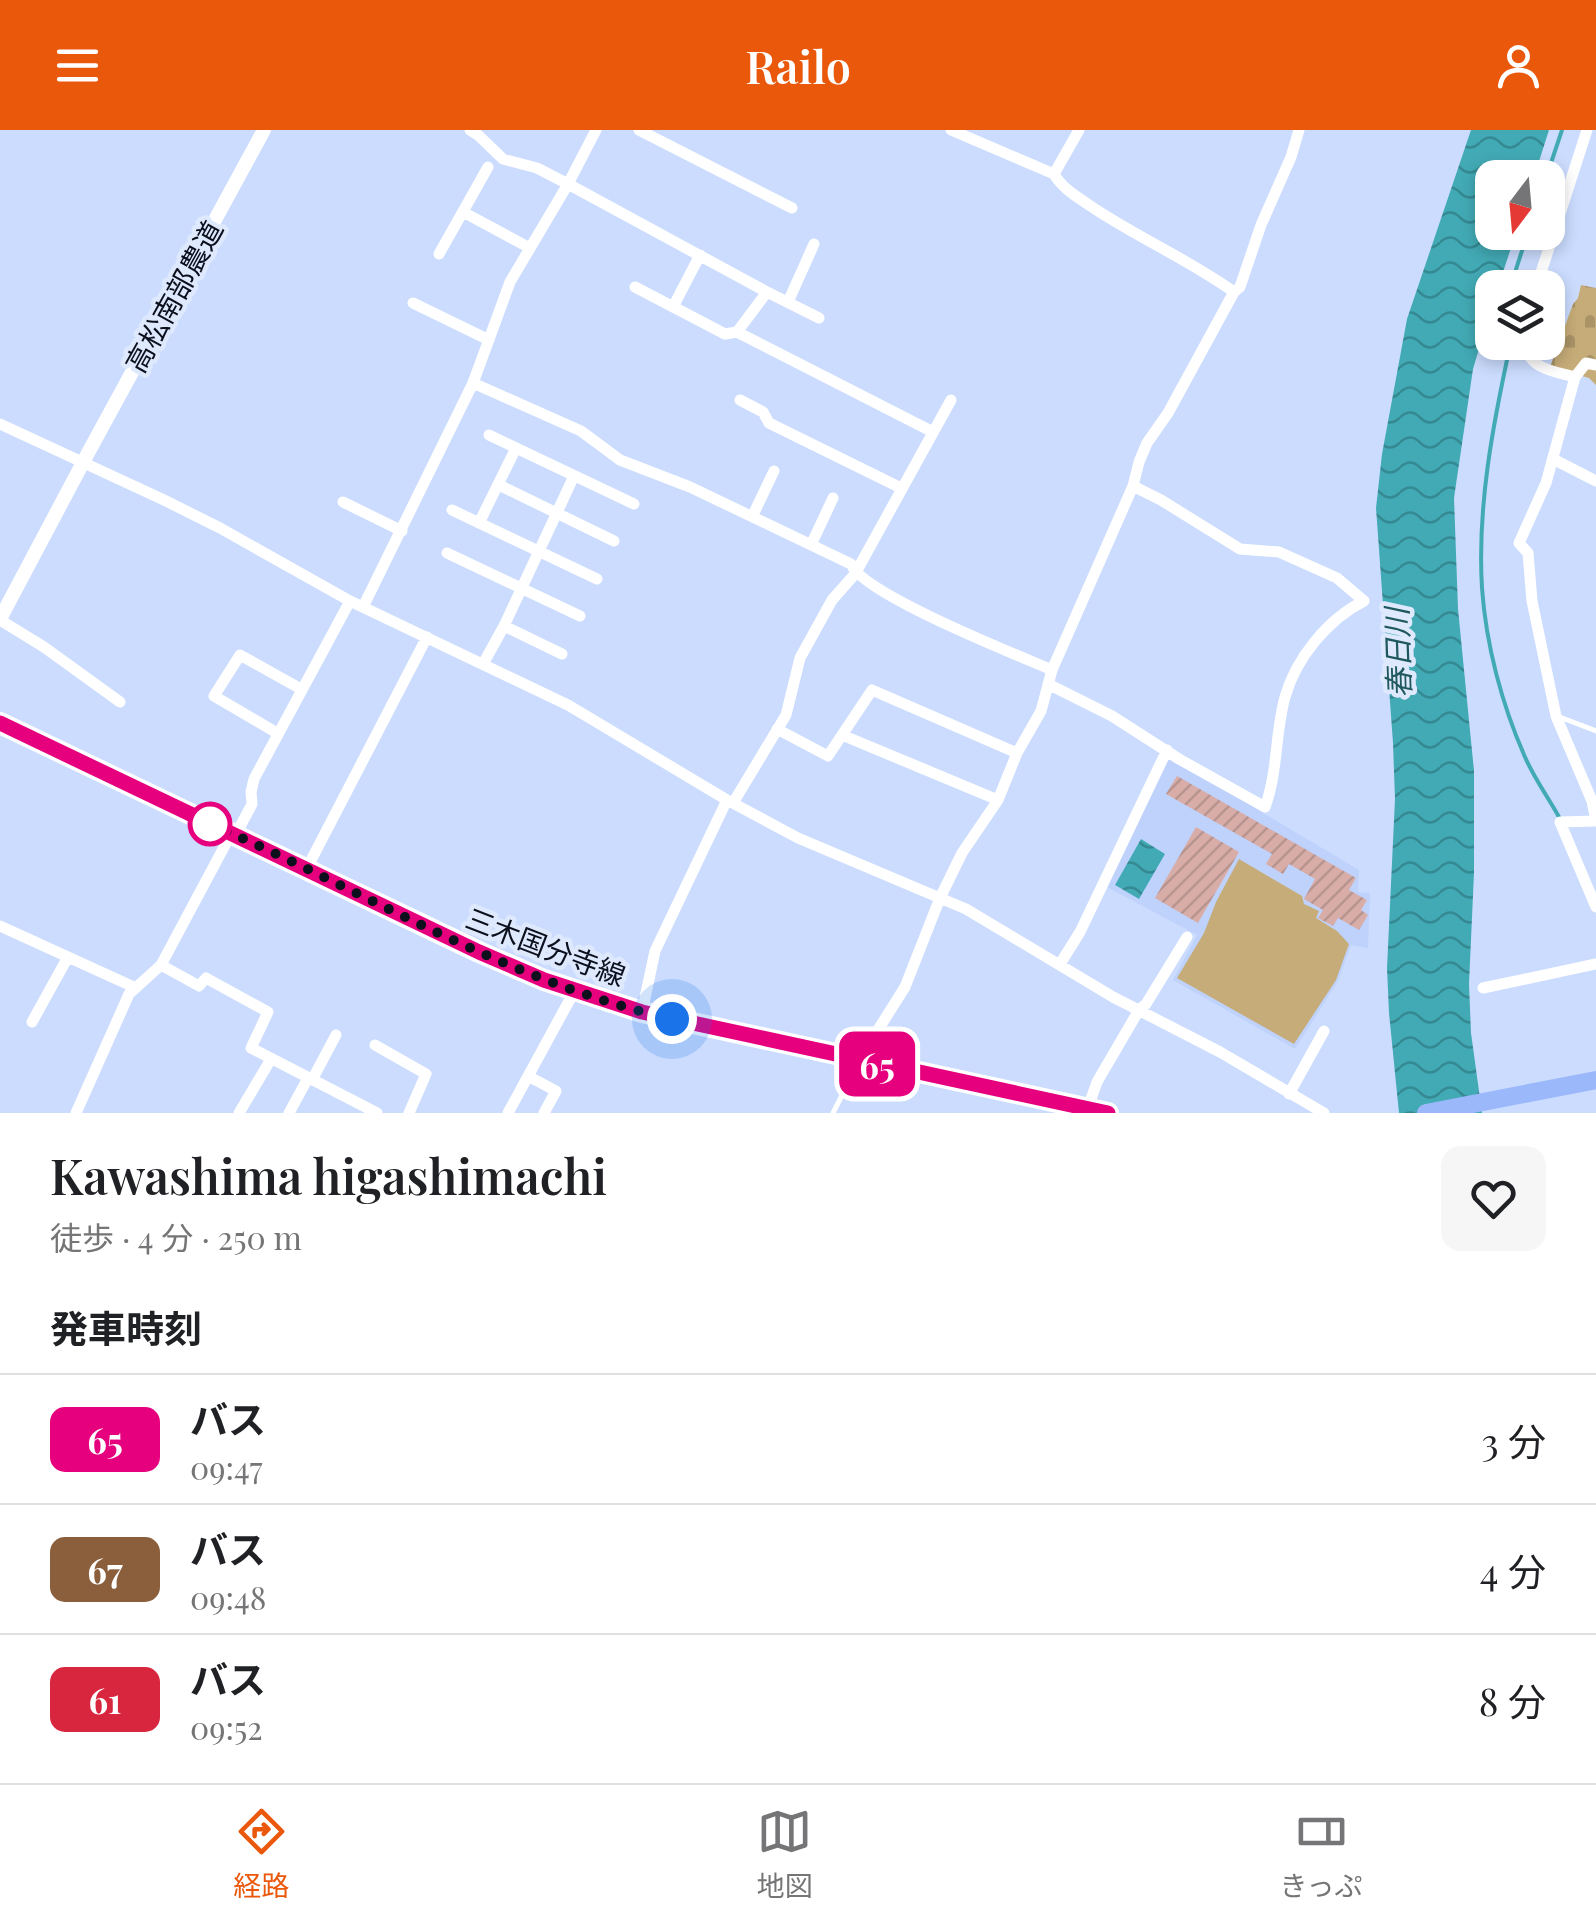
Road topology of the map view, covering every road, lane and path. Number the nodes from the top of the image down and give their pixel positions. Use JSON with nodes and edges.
{"nodes":[{"id":1,"x":264,"y":130,"type":"edge"},
{"id":2,"x":470,"y":130,"type":"edge"},
{"id":3,"x":596,"y":130,"type":"edge"},
{"id":4,"x":639,"y":130,"type":"edge"},
{"id":5,"x":952,"y":130,"type":"edge"},
{"id":6,"x":1079,"y":130,"type":"edge"},
{"id":7,"x":1299,"y":130,"type":"edge"},
{"id":8,"x":1587,"y":130,"type":"edge"},
{"id":9,"x":488,"y":167,"type":"dead end"},
{"id":10,"x":1054,"y":174,"type":"junction"},
{"id":11,"x":568,"y":184,"type":"junction"},
{"id":12,"x":792,"y":208,"type":"dead end"},
{"id":13,"x":462,"y":212,"type":"junction"},
{"id":14,"x":814,"y":244,"type":"dead end"},
{"id":15,"x":530,"y":248,"type":"junction"},
{"id":16,"x":439,"y":254,"type":"dead end"},
{"id":17,"x":700,"y":255,"type":"junction"},
{"id":18,"x":1542,"y":270,"type":"edge"},
{"id":19,"x":635,"y":288,"type":"dead end"},
{"id":20,"x":767,"y":292,"type":"junction"},
{"id":21,"x":1234,"y":292,"type":"junction"},
{"id":22,"x":413,"y":302,"type":"dead end"},
{"id":23,"x":788,"y":302,"type":"junction"},
{"id":24,"x":673,"y":307,"type":"junction"},
{"id":25,"x":819,"y":318,"type":"dead end"},
{"id":26,"x":737,"y":332,"type":"junction"},
{"id":27,"x":489,"y":340,"type":"junction"},
{"id":28,"x":1531,"y":360,"type":"edge"},
{"id":29,"x":1596,"y":365,"type":"edge"},
{"id":30,"x":1575,"y":378,"type":"junction"},
{"id":31,"x":473,"y":383,"type":"junction"},
{"id":32,"x":740,"y":400,"type":"dead end"},
{"id":33,"x":950,"y":400,"type":"dead end"},
{"id":34,"x":0,"y":424,"type":"edge"},
{"id":35,"x":932,"y":432,"type":"junction"},
{"id":36,"x":489,"y":435,"type":"dead end"},
{"id":37,"x":516,"y":448,"type":"junction"},
{"id":38,"x":1552,"y":459,"type":"junction"},
{"id":39,"x":84,"y":462,"type":"junction"},
{"id":40,"x":774,"y":470,"type":"dead end"},
{"id":41,"x":574,"y":476,"type":"junction"},
{"id":42,"x":1596,"y":480,"type":"edge"},
{"id":43,"x":498,"y":485,"type":"junction"},
{"id":44,"x":1133,"y":486,"type":"junction"},
{"id":45,"x":901,"y":488,"type":"junction"},
{"id":46,"x":833,"y":498,"type":"dead end"},
{"id":47,"x":343,"y":502,"type":"dead end"},
{"id":48,"x":634,"y":504,"type":"dead end"},
{"id":49,"x":452,"y":510,"type":"dead end"},
{"id":50,"x":557,"y":513,"type":"junction"},
{"id":51,"x":752,"y":516,"type":"junction"},
{"id":52,"x":479,"y":523,"type":"junction"},
{"id":53,"x":402,"y":531,"type":"junction"},
{"id":54,"x":614,"y":541,"type":"dead end"},
{"id":55,"x":811,"y":545,"type":"junction"},
{"id":56,"x":539,"y":551,"type":"junction"},
{"id":57,"x":448,"y":554,"type":"dead end"},
{"id":58,"x":855,"y":574,"type":"junction"},
{"id":59,"x":597,"y":579,"type":"dead end"},
{"id":60,"x":521,"y":588,"type":"junction"},
{"id":61,"x":350,"y":602,"type":"junction"},
{"id":62,"x":363,"y":607,"type":"junction"},
{"id":63,"x":580,"y":616,"type":"dead end"},
{"id":64,"x":0,"y":619,"type":"edge"},
{"id":65,"x":504,"y":626,"type":"junction"},
{"id":66,"x":427,"y":637,"type":"junction"},
{"id":67,"x":562,"y":654,"type":"dead end"},
{"id":68,"x":483,"y":664,"type":"junction"},
{"id":69,"x":1050,"y":677,"type":"junction"},
{"id":70,"x":301,"y":689,"type":"junction"},
{"id":71,"x":120,"y":702,"type":"dead end"},
{"id":72,"x":1556,"y":716,"type":"junction"},
{"id":73,"x":0,"y":723,"type":"edge"},
{"id":74,"x":777,"y":729,"type":"junction"},
{"id":75,"x":1596,"y":731,"type":"edge"},
{"id":76,"x":277,"y":733,"type":"junction"},
{"id":77,"x":842,"y":735,"type":"junction"},
{"id":78,"x":1167,"y":750,"type":"junction"},
{"id":79,"x":1017,"y":754,"type":"junction"},
{"id":80,"x":998,"y":800,"type":"junction"},
{"id":81,"x":730,"y":801,"type":"junction"},
{"id":82,"x":233,"y":835,"type":"junction"},
{"id":83,"x":306,"y":870,"type":"junction"},
{"id":84,"x":940,"y":898,"type":"junction"},
{"id":85,"x":1596,"y":906,"type":"edge"},
{"id":86,"x":0,"y":926,"type":"edge"},
{"id":87,"x":1186,"y":937,"type":"dead end"},
{"id":88,"x":68,"y":957,"type":"junction"},
{"id":89,"x":1060,"y":964,"type":"junction"},
{"id":90,"x":1596,"y":964,"type":"edge"},
{"id":91,"x":161,"y":966,"type":"junction"},
{"id":92,"x":136,"y":988,"type":"junction"},
{"id":93,"x":1484,"y":988,"type":"dead end"},
{"id":94,"x":574,"y":990,"type":"junction"},
{"id":95,"x":1139,"y":1010,"type":"junction"},
{"id":96,"x":642,"y":1012,"type":"junction"},
{"id":97,"x":32,"y":1022,"type":"dead end"},
{"id":98,"x":1324,"y":1030,"type":"dead end"},
{"id":99,"x":336,"y":1034,"type":"dead end"},
{"id":100,"x":375,"y":1045,"type":"dead end"},
{"id":101,"x":270,"y":1058,"type":"junction"},
{"id":102,"x":859,"y":1060,"type":"junction"},
{"id":103,"x":528,"y":1076,"type":"junction"},
{"id":104,"x":310,"y":1079,"type":"junction"},
{"id":105,"x":1596,"y":1080,"type":"edge"},
{"id":106,"x":1289,"y":1094,"type":"junction"},
{"id":107,"x":1087,"y":1111,"type":"edge"},
{"id":108,"x":76,"y":1113,"type":"edge"},
{"id":109,"x":239,"y":1113,"type":"edge"},
{"id":110,"x":289,"y":1113,"type":"edge"},
{"id":111,"x":377,"y":1113,"type":"edge"},
{"id":112,"x":408,"y":1113,"type":"edge"},
{"id":113,"x":508,"y":1113,"type":"edge"},
{"id":114,"x":544,"y":1113,"type":"edge"},
{"id":115,"x":834,"y":1113,"type":"edge"},
{"id":116,"x":1108,"y":1113,"type":"edge"},
{"id":117,"x":1324,"y":1113,"type":"edge"},
{"id":118,"x":1426,"y":1113,"type":"edge"}],
"edges":[{"from":1,"to":39,"type":"street","name":"高松南部農道"},
{"from":2,"to":11,"type":"street"},
{"from":3,"to":11,"type":"street"},
{"from":4,"to":12,"type":"street"},
{"from":5,"to":10,"type":"street"},
{"from":6,"to":10,"type":"street"},
{"from":7,"to":21,"type":"street"},
{"from":8,"to":18,"type":"street"},
{"from":9,"to":13,"type":"street"},
{"from":10,"to":21,"type":"street"},
{"from":11,"to":15,"type":"street"},
{"from":11,"to":17,"type":"street"},
{"from":13,"to":15,"type":"street"},
{"from":13,"to":16,"type":"street"},
{"from":14,"to":23,"type":"street"},
{"from":15,"to":27,"type":"street"},
{"from":17,"to":20,"type":"street"},
{"from":17,"to":24,"type":"street"},
{"from":19,"to":24,"type":"street"},
{"from":20,"to":23,"type":"street"},
{"from":20,"to":26,"type":"street"},
{"from":21,"to":44,"type":"street"},
{"from":22,"to":27,"type":"street"},
{"from":23,"to":25,"type":"street"},
{"from":24,"to":26,"type":"street"},
{"from":26,"to":35,"type":"street"},
{"from":27,"to":31,"type":"street"},
{"from":28,"to":30,"type":"street"},
{"from":29,"to":30,"type":"street"},
{"from":30,"to":38,"type":"street"},
{"from":31,"to":51,"type":"street"},
{"from":31,"to":53,"type":"street"},
{"from":32,"to":45,"type":"street"},
{"from":33,"to":35,"type":"street"},
{"from":34,"to":39,"type":"street"},
{"from":35,"to":45,"type":"street"},
{"from":36,"to":37,"type":"street"},
{"from":37,"to":41,"type":"street"},
{"from":37,"to":43,"type":"street"},
{"from":38,"to":42,"type":"street"},
{"from":38,"to":72,"type":"street"},
{"from":39,"to":61,"type":"street"},
{"from":39,"to":64,"type":"street","name":"高松南部農道"},
{"from":40,"to":51,"type":"street"},
{"from":41,"to":48,"type":"street"},
{"from":41,"to":50,"type":"street"},
{"from":43,"to":50,"type":"street"},
{"from":43,"to":52,"type":"street"},
{"from":44,"to":69,"type":"street"},
{"from":44,"to":78,"type":"street"},
{"from":45,"to":58,"type":"street"},
{"from":46,"to":55,"type":"street"},
{"from":47,"to":53,"type":"street"},
{"from":49,"to":52,"type":"street"},
{"from":50,"to":54,"type":"street"},
{"from":50,"to":56,"type":"street"},
{"from":51,"to":55,"type":"street"},
{"from":52,"to":56,"type":"street"},
{"from":53,"to":62,"type":"street"},
{"from":55,"to":58,"type":"street"},
{"from":56,"to":59,"type":"street"},
{"from":56,"to":60,"type":"street"},
{"from":57,"to":60,"type":"street"},
{"from":58,"to":69,"type":"street"},
{"from":58,"to":74,"type":"street"},
{"from":60,"to":63,"type":"street"},
{"from":60,"to":65,"type":"street"},
{"from":61,"to":62,"type":"street"},
{"from":61,"to":70,"type":"street"},
{"from":62,"to":66,"type":"street"},
{"from":64,"to":71,"type":"street"},
{"from":65,"to":67,"type":"street"},
{"from":65,"to":68,"type":"street"},
{"from":66,"to":68,"type":"street"},
{"from":66,"to":83,"type":"street"},
{"from":68,"to":81,"type":"street"},
{"from":69,"to":78,"type":"street"},
{"from":69,"to":79,"type":"street"},
{"from":70,"to":76,"type":"street"},
{"from":70,"to":76,"type":"street"},
{"from":72,"to":75,"type":"lane"},
{"from":72,"to":85,"type":"street"},
{"from":73,"to":82,"type":"main road","name":"三木国分寺線"},
{"from":74,"to":77,"type":"street"},
{"from":74,"to":81,"type":"street"},
{"from":76,"to":82,"type":"street"},
{"from":77,"to":79,"type":"street"},
{"from":77,"to":80,"type":"street"},
{"from":78,"to":89,"type":"street"},
{"from":79,"to":80,"type":"street"},
{"from":80,"to":84,"type":"street"},
{"from":81,"to":84,"type":"street"},
{"from":81,"to":96,"type":"street"},
{"from":82,"to":83,"type":"main road","name":"三木国分寺線"},
{"from":82,"to":91,"type":"street"},
{"from":83,"to":94,"type":"main road","name":"三木国分寺線"},
{"from":84,"to":89,"type":"street"},
{"from":84,"to":102,"type":"street"},
{"from":86,"to":88,"type":"street"},
{"from":87,"to":95,"type":"street"},
{"from":88,"to":92,"type":"street"},
{"from":88,"to":97,"type":"street"},
{"from":89,"to":95,"type":"street"},
{"from":90,"to":93,"type":"street"},
{"from":91,"to":92,"type":"street"},
{"from":91,"to":101,"type":"street"},
{"from":92,"to":108,"type":"street"},
{"from":94,"to":96,"type":"main road","name":"三木国分寺線"},
{"from":94,"to":103,"type":"street"},
{"from":95,"to":106,"type":"street"},
{"from":95,"to":107,"type":"street"},
{"from":96,"to":102,"type":"main road","name":"三木国分寺線"},
{"from":98,"to":106,"type":"street"},
{"from":99,"to":104,"type":"street"},
{"from":100,"to":112,"type":"street"},
{"from":101,"to":104,"type":"street"},
{"from":101,"to":109,"type":"street"},
{"from":102,"to":107,"type":"main road","name":"三木国分寺線"},
{"from":102,"to":115,"type":"lane"},
{"from":103,"to":113,"type":"street"},
{"from":103,"to":114,"type":"street"},
{"from":104,"to":110,"type":"street"},
{"from":104,"to":111,"type":"street"},
{"from":105,"to":118,"type":"main road"},
{"from":106,"to":117,"type":"street"},
{"from":107,"to":116,"type":"main road","name":"三木国分寺線"}]}
